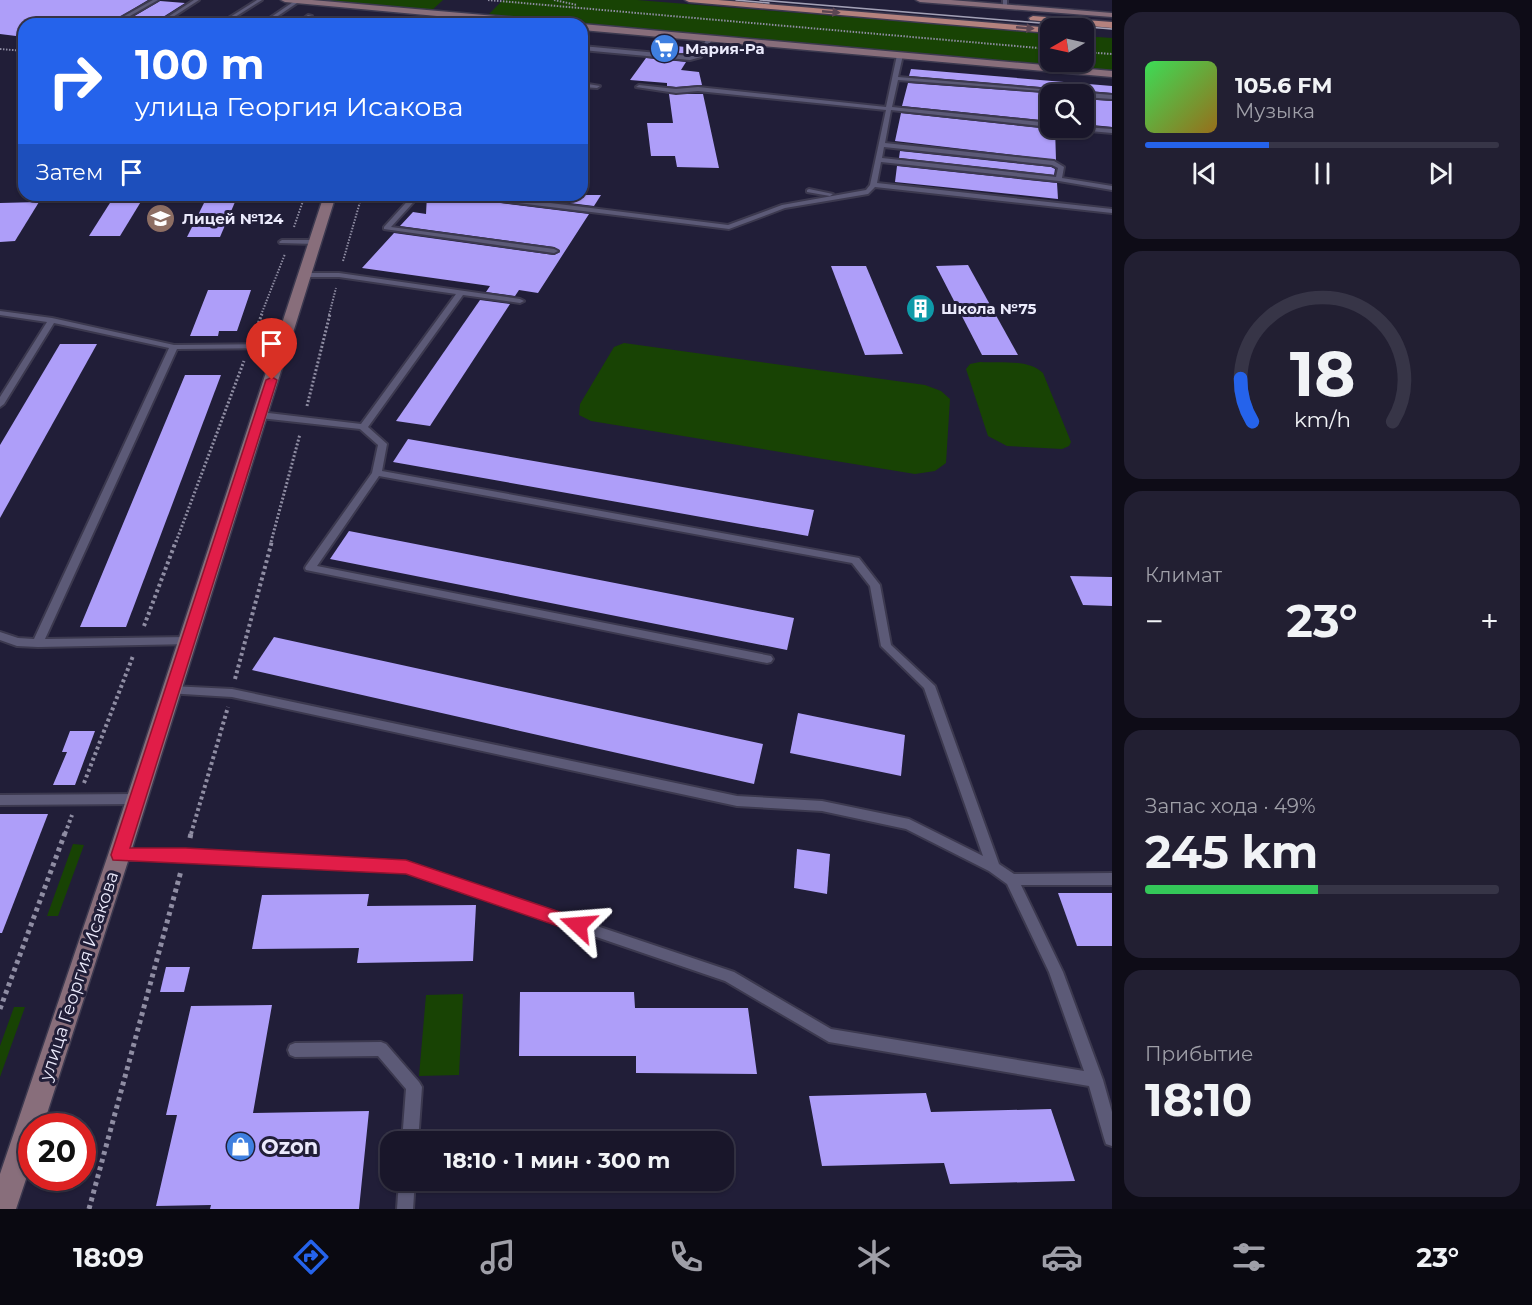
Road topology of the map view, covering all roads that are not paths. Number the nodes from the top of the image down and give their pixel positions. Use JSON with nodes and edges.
{"nodes":[{"id":1,"x":156,"y":0,"type":"edge"},
{"id":2,"x":197,"y":0,"type":"edge"},
{"id":3,"x":260,"y":0,"type":"edge"},
{"id":4,"x":285,"y":0,"type":"edge"},
{"id":5,"x":688,"y":0,"type":"edge"},
{"id":6,"x":920,"y":0,"type":"edge"},
{"id":7,"x":298,"y":1,"type":"edge"},
{"id":8,"x":1005,"y":3,"type":"edge"},
{"id":9,"x":914,"y":9,"type":"dead end"},
{"id":10,"x":453,"y":15,"type":"junction"},
{"id":11,"x":1112,"y":15,"type":"edge"},
{"id":12,"x":310,"y":16,"type":"dead end"},
{"id":13,"x":123,"y":18,"type":"edge"},
{"id":14,"x":168,"y":18,"type":"edge"},
{"id":15,"x":231,"y":18,"type":"edge"},
{"id":16,"x":272,"y":18,"type":"edge"},
{"id":17,"x":307,"y":18,"type":"edge"},
{"id":18,"x":450,"y":18,"type":"edge"},
{"id":19,"x":486,"y":18,"type":"edge"},
{"id":20,"x":1112,"y":25,"type":"edge"},
{"id":21,"x":588,"y":28,"type":"edge"},
{"id":22,"x":1040,"y":29,"type":"edge"},
{"id":23,"x":710,"y":38,"type":"junction"},
{"id":24,"x":588,"y":49,"type":"edge"},
{"id":25,"x":900,"y":55,"type":"junction"},
{"id":26,"x":1112,"y":74,"type":"edge"},
{"id":27,"x":896,"y":78,"type":"junction"},
{"id":28,"x":588,"y":85,"type":"edge"},
{"id":29,"x":597,"y":86,"type":"dead end"},
{"id":30,"x":639,"y":87,"type":"dead end"},
{"id":31,"x":1040,"y":91,"type":"edge"},
{"id":32,"x":1094,"y":96,"type":"edge"},
{"id":33,"x":1112,"y":97,"type":"edge"},
{"id":34,"x":890,"y":109,"type":"junction"},
{"id":35,"x":1040,"y":124,"type":"edge"},
{"id":36,"x":1094,"y":129,"type":"edge"},
{"id":37,"x":1112,"y":131,"type":"edge"},
{"id":38,"x":883,"y":145,"type":"junction"},
{"id":39,"x":879,"y":160,"type":"junction"},
{"id":40,"x":1059,"y":179,"type":"junction"},
{"id":41,"x":873,"y":185,"type":"junction"},
{"id":42,"x":1112,"y":188,"type":"edge"},
{"id":43,"x":809,"y":192,"type":"dead end"},
{"id":44,"x":843,"y":196,"type":"junction"},
{"id":45,"x":328,"y":201,"type":"edge"},
{"id":46,"x":411,"y":201,"type":"edge"},
{"id":47,"x":518,"y":201,"type":"edge"},
{"id":48,"x":1112,"y":212,"type":"edge"},
{"id":49,"x":286,"y":242,"type":"road end"},
{"id":50,"x":315,"y":242,"type":"junction"},
{"id":51,"x":554,"y":251,"type":"dead end"},
{"id":52,"x":306,"y":275,"type":"junction"},
{"id":53,"x":460,"y":292,"type":"junction"},
{"id":54,"x":520,"y":301,"type":"dead end"},
{"id":55,"x":0,"y":313,"type":"edge"},
{"id":56,"x":52,"y":320,"type":"junction"},
{"id":57,"x":283,"y":346,"type":"junction"},
{"id":58,"x":174,"y":347,"type":"junction"},
{"id":59,"x":0,"y":404,"type":"edge"},
{"id":60,"x":260,"y":415,"type":"junction"},
{"id":61,"x":363,"y":427,"type":"junction"},
{"id":62,"x":377,"y":473,"type":"junction"},
{"id":63,"x":0,"y":636,"type":"edge"},
{"id":64,"x":188,"y":641,"type":"junction"},
{"id":65,"x":38,"y":643,"type":"junction"},
{"id":66,"x":767,"y":659,"type":"dead end"},
{"id":67,"x":171,"y":690,"type":"junction"},
{"id":68,"x":136,"y":799,"type":"junction"},
{"id":69,"x":0,"y":800,"type":"edge"},
{"id":70,"x":119,"y":855,"type":"junction"},
{"id":71,"x":994,"y":867,"type":"junction"},
{"id":72,"x":1112,"y":879,"type":"edge"},
{"id":73,"x":1012,"y":880,"type":"junction"},
{"id":74,"x":295,"y":1050,"type":"dead end"},
{"id":75,"x":1095,"y":1080,"type":"junction"},
{"id":76,"x":411,"y":1131,"type":"edge"},
{"id":77,"x":1112,"y":1138,"type":"edge"},
{"id":78,"x":406,"y":1191,"type":"edge"},
{"id":79,"x":2,"y":1209,"type":"edge"},
{"id":80,"x":405,"y":1209,"type":"edge"}],
"edges":[{"from":1,"to":13,"type":"lane"},
{"from":2,"to":14,"type":"lane"},
{"from":3,"to":15,"type":"lane"},
{"from":4,"to":7,"type":"street"},
{"from":5,"to":22,"type":"main road","one_way":true},
{"from":6,"to":8,"type":"street"},
{"from":7,"to":10,"type":"street"},
{"from":7,"to":16,"type":"lane"},
{"from":8,"to":11,"type":"street"},
{"from":9,"to":20,"type":"main road"},
{"from":10,"to":18,"type":"street"},
{"from":10,"to":19,"type":"street"},
{"from":12,"to":17,"type":"lane"},
{"from":21,"to":23,"type":"street"},
{"from":23,"to":24,"type":"lane"},
{"from":23,"to":25,"type":"street"},
{"from":25,"to":26,"type":"street"},
{"from":25,"to":27,"type":"lane"},
{"from":27,"to":31,"type":"lane"},
{"from":27,"to":34,"type":"lane"},
{"from":28,"to":29,"type":"lane"},
{"from":30,"to":34,"type":"lane"},
{"from":32,"to":33,"type":"lane"},
{"from":34,"to":35,"type":"lane"},
{"from":34,"to":38,"type":"lane"},
{"from":36,"to":37,"type":"lane"},
{"from":38,"to":39,"type":"lane"},
{"from":38,"to":40,"type":"lane"},
{"from":39,"to":40,"type":"lane"},
{"from":39,"to":41,"type":"lane"},
{"from":40,"to":42,"type":"lane"},
{"from":41,"to":44,"type":"lane"},
{"from":41,"to":48,"type":"lane"},
{"from":43,"to":44,"type":"lane"},
{"from":44,"to":47,"type":"lane"},
{"from":45,"to":50,"type":"street","name":"улица Георгия Исакова"},
{"from":46,"to":51,"type":"lane"},
{"from":49,"to":50,"type":"lane"},
{"from":50,"to":52,"type":"street","name":"улица Георгия Исакова"},
{"from":52,"to":53,"type":"lane"},
{"from":52,"to":57,"type":"street","name":"улица Георгия Исакова"},
{"from":53,"to":54,"type":"lane"},
{"from":53,"to":61,"type":"lane"},
{"from":55,"to":56,"type":"lane"},
{"from":56,"to":58,"type":"lane"},
{"from":56,"to":59,"type":"lane"},
{"from":57,"to":58,"type":"lane"},
{"from":57,"to":60,"type":"street","name":"улица Георгия Исакова"},
{"from":58,"to":65,"type":"lane"},
{"from":60,"to":61,"type":"lane"},
{"from":60,"to":64,"type":"street","name":"улица Георгия Исакова"},
{"from":61,"to":62,"type":"lane"},
{"from":62,"to":66,"type":"lane"},
{"from":62,"to":71,"type":"lane"},
{"from":63,"to":65,"type":"lane"},
{"from":64,"to":65,"type":"lane"},
{"from":64,"to":67,"type":"street","name":"улица Георгия Исакова"},
{"from":67,"to":68,"type":"street","name":"улица Георгия Исакова"},
{"from":67,"to":71,"type":"lane"},
{"from":68,"to":69,"type":"lane"},
{"from":68,"to":70,"type":"street","name":"улица Георгия Исакова"},
{"from":70,"to":75,"type":"lane"},
{"from":70,"to":79,"type":"street","name":"улица Георгия Исакова"},
{"from":71,"to":73,"type":"lane"},
{"from":72,"to":73,"type":"lane"},
{"from":73,"to":75,"type":"lane"},
{"from":74,"to":76,"type":"lane"},
{"from":75,"to":77,"type":"lane"},
{"from":78,"to":80,"type":"lane"}]}
